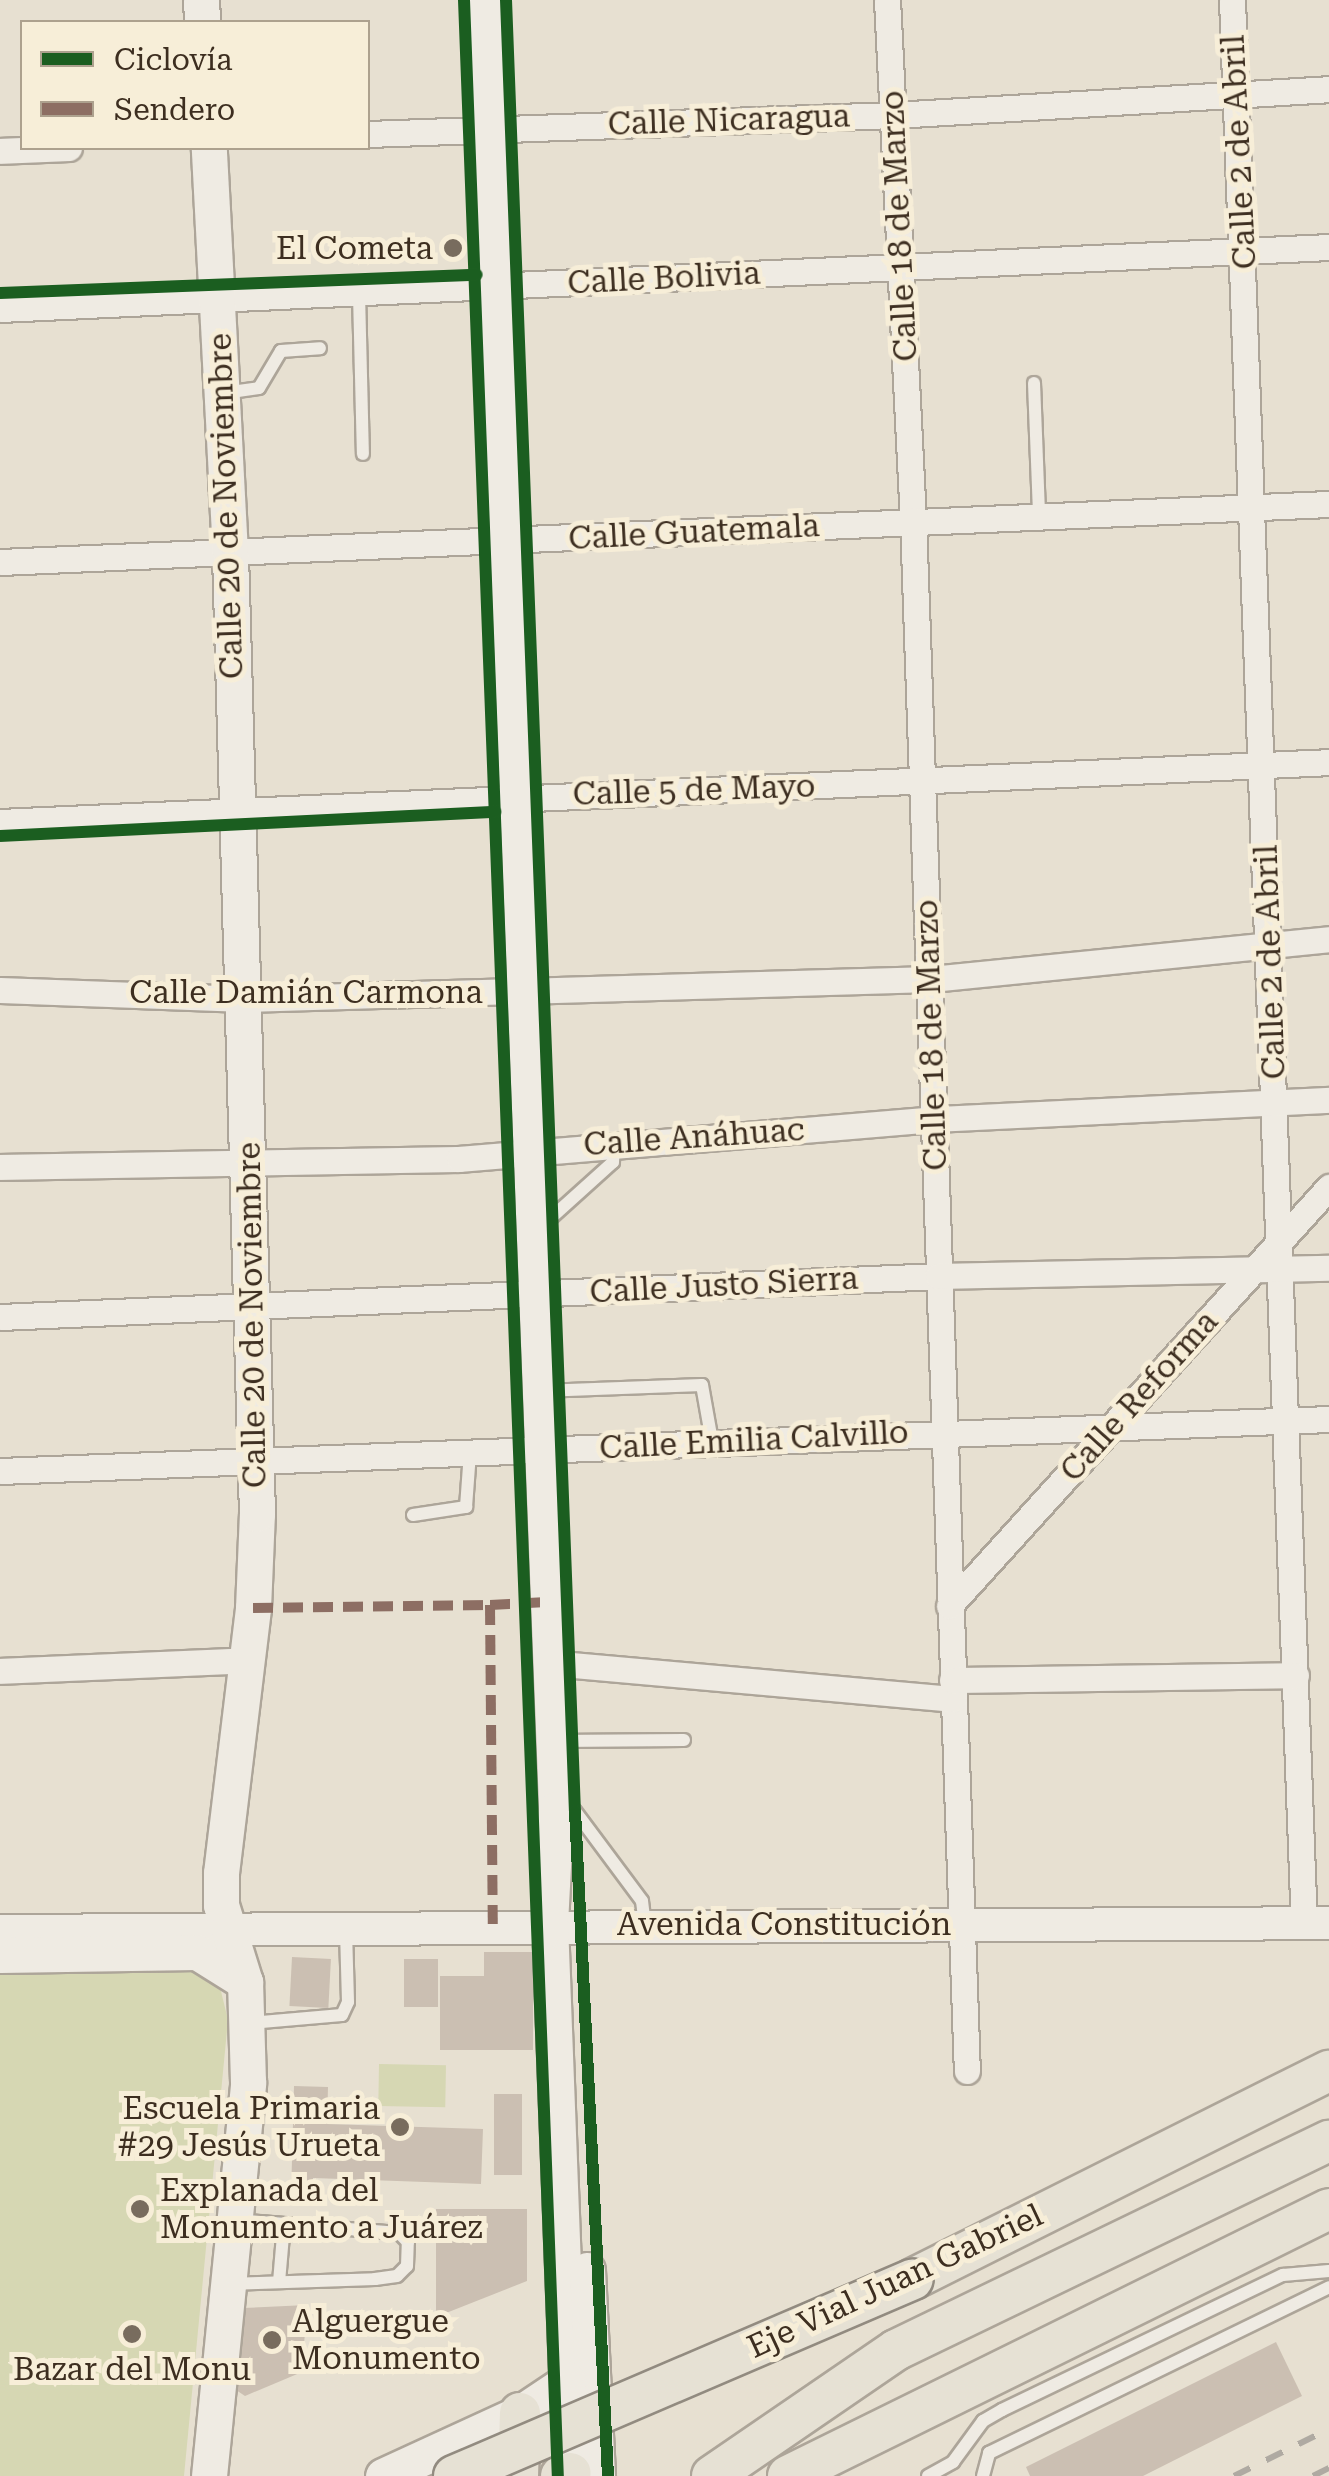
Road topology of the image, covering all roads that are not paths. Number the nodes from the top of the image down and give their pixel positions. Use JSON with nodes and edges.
{"nodes":[{"id":1,"x":486,"y":0,"type":"edge"},
{"id":2,"x":887,"y":0,"type":"edge"},
{"id":3,"x":1232,"y":0,"type":"edge"},
{"id":4,"x":1329,"y":89,"type":"edge"},
{"id":5,"x":1236,"y":95,"type":"junction"},
{"id":6,"x":894,"y":115,"type":"junction"},
{"id":7,"x":492,"y":128,"type":"junction"},
{"id":8,"x":370,"y":134,"type":"edge"},
{"id":9,"x":209,"y":150,"type":"edge"},
{"id":10,"x":1329,"y":247,"type":"edge"},
{"id":11,"x":1243,"y":252,"type":"junction"},
{"id":12,"x":900,"y":267,"type":"junction"},
{"id":13,"x":496,"y":286,"type":"junction"},
{"id":14,"x":358,"y":294,"type":"junction"},
{"id":15,"x":218,"y":299,"type":"junction"},
{"id":16,"x":0,"y":309,"type":"edge"},
{"id":17,"x":320,"y":348,"type":"dead end"},
{"id":18,"x":1034,"y":383,"type":"dead end"},
{"id":19,"x":222,"y":393,"type":"junction"},
{"id":20,"x":363,"y":454,"type":"dead end"},
{"id":21,"x":1329,"y":504,"type":"edge"},
{"id":22,"x":1254,"y":508,"type":"junction"},
{"id":23,"x":1038,"y":516,"type":"junction"},
{"id":24,"x":914,"y":520,"type":"junction"},
{"id":25,"x":508,"y":541,"type":"junction"},
{"id":26,"x":230,"y":553,"type":"junction"},
{"id":27,"x":0,"y":562,"type":"edge"},
{"id":28,"x":1329,"y":762,"type":"edge"},
{"id":29,"x":1264,"y":766,"type":"junction"},
{"id":30,"x":922,"y":778,"type":"junction"},
{"id":31,"x":518,"y":798,"type":"junction"},
{"id":32,"x":238,"y":809,"type":"junction"},
{"id":33,"x":0,"y":822,"type":"edge"},
{"id":34,"x":1329,"y":939,"type":"edge"},
{"id":35,"x":1270,"y":944,"type":"junction"},
{"id":36,"x":931,"y":979,"type":"junction"},
{"id":37,"x":0,"y":990,"type":"edge"},
{"id":38,"x":526,"y":990,"type":"junction"},
{"id":39,"x":245,"y":999,"type":"junction"},
{"id":40,"x":1329,"y":1100,"type":"edge"},
{"id":41,"x":1275,"y":1101,"type":"junction"},
{"id":42,"x":936,"y":1119,"type":"junction"},
{"id":43,"x":614,"y":1142,"type":"junction"},
{"id":44,"x":530,"y":1151,"type":"junction"},
{"id":45,"x":248,"y":1161,"type":"junction"},
{"id":46,"x":0,"y":1167,"type":"edge"},
{"id":47,"x":1329,"y":1187,"type":"edge"},
{"id":48,"x":532,"y":1218,"type":"junction"},
{"id":49,"x":1281,"y":1238,"type":"junction"},
{"id":50,"x":1329,"y":1268,"type":"edge"},
{"id":51,"x":1282,"y":1270,"type":"junction"},
{"id":52,"x":1250,"y":1271,"type":"junction"},
{"id":53,"x":938,"y":1276,"type":"junction"},
{"id":54,"x":536,"y":1295,"type":"junction"},
{"id":55,"x":251,"y":1309,"type":"junction"},
{"id":56,"x":0,"y":1317,"type":"edge"},
{"id":57,"x":539,"y":1392,"type":"junction"},
{"id":58,"x":1329,"y":1419,"type":"edge"},
{"id":59,"x":1286,"y":1421,"type":"junction"},
{"id":60,"x":1114,"y":1426,"type":"junction"},
{"id":61,"x":943,"y":1429,"type":"junction"},
{"id":62,"x":712,"y":1441,"type":"junction"},
{"id":63,"x":540,"y":1451,"type":"junction"},
{"id":64,"x":470,"y":1452,"type":"junction"},
{"id":65,"x":255,"y":1462,"type":"junction"},
{"id":66,"x":0,"y":1470,"type":"edge"},
{"id":67,"x":413,"y":1515,"type":"dead end"},
{"id":68,"x":949,"y":1606,"type":"junction"},
{"id":69,"x":247,"y":1660,"type":"junction"},
{"id":70,"x":550,"y":1664,"type":"junction"},
{"id":71,"x":0,"y":1671,"type":"edge"},
{"id":72,"x":1296,"y":1675,"type":"junction"},
{"id":73,"x":952,"y":1690,"type":"junction"},
{"id":74,"x":684,"y":1740,"type":"dead end"},
{"id":75,"x":554,"y":1742,"type":"junction"},
{"id":76,"x":556,"y":1808,"type":"junction"},
{"id":77,"x":1317,"y":1923,"type":"edge"},
{"id":78,"x":561,"y":1924,"type":"junction"},
{"id":79,"x":645,"y":1924,"type":"junction"},
{"id":80,"x":961,"y":1924,"type":"junction"},
{"id":81,"x":346,"y":1926,"type":"junction"},
{"id":82,"x":227,"y":1929,"type":"junction"},
{"id":83,"x":0,"y":1931,"type":"edge"},
{"id":84,"x":0,"y":1956,"type":"edge"},
{"id":85,"x":245,"y":1982,"type":"junction"},
{"id":86,"x":250,"y":2023,"type":"junction"},
{"id":87,"x":1329,"y":2070,"type":"edge"},
{"id":88,"x":967,"y":2071,"type":"dead end"},
{"id":89,"x":1329,"y":2141,"type":"edge"},
{"id":90,"x":1278,"y":2146,"type":"dead end"},
{"id":91,"x":1112,"y":2199,"type":"dead end"},
{"id":92,"x":1329,"y":2210,"type":"edge"},
{"id":93,"x":234,"y":2220,"type":"junction"},
{"id":94,"x":284,"y":2224,"type":"junction"},
{"id":95,"x":1329,"y":2271,"type":"edge"},
{"id":96,"x":913,"y":2278,"type":"junction"},
{"id":97,"x":280,"y":2282,"type":"junction"},
{"id":98,"x":226,"y":2284,"type":"junction"},
{"id":99,"x":1329,"y":2287,"type":"edge"},
{"id":100,"x":896,"y":2350,"type":"junction"},
{"id":101,"x":568,"y":2381,"type":"junction"},
{"id":102,"x":520,"y":2412,"type":"junction"},
{"id":103,"x":962,"y":2454,"type":"junction"},
{"id":104,"x":982,"y":2460,"type":"junction"},
{"id":105,"x":575,"y":2475,"type":"edge"},
{"id":106,"x":209,"y":2476,"type":"edge"},
{"id":107,"x":383,"y":2476,"type":"edge"},
{"id":108,"x":454,"y":2476,"type":"edge"},
{"id":109,"x":518,"y":2476,"type":"edge"},
{"id":110,"x":712,"y":2476,"type":"edge"},
{"id":111,"x":788,"y":2476,"type":"edge"},
{"id":112,"x":928,"y":2476,"type":"edge"},
{"id":113,"x":982,"y":2476,"type":"edge"}],
"edges":[{"from":1,"to":7,"type":"main road"},
{"from":2,"to":6,"type":"street","name":"Calle 18 de Marzo"},
{"from":3,"to":5,"type":"street","name":"Calle 2 de Abril"},
{"from":4,"to":5,"type":"street","name":"Calle Nicaragua"},
{"from":5,"to":6,"type":"street","name":"Calle Nicaragua"},
{"from":5,"to":11,"type":"street","name":"Calle 2 de Abril"},
{"from":6,"to":7,"type":"street","name":"Calle Nicaragua"},
{"from":6,"to":12,"type":"street","name":"Calle 18 de Marzo"},
{"from":7,"to":8,"type":"street","name":"Calle Nicaragua"},
{"from":7,"to":13,"type":"main road"},
{"from":9,"to":15,"type":"main road","name":"Calle 20 de Noviembre"},
{"from":10,"to":11,"type":"street","name":"Calle Bolivia"},
{"from":11,"to":12,"type":"street","name":"Calle Bolivia"},
{"from":11,"to":22,"type":"street","name":"Calle 2 de Abril"},
{"from":12,"to":13,"type":"street","name":"Calle Bolivia"},
{"from":12,"to":24,"type":"street","name":"Calle 18 de Marzo"},
{"from":13,"to":14,"type":"street","name":"Calle Bolivia"},
{"from":13,"to":25,"type":"main road"},
{"from":14,"to":15,"type":"street","name":"Calle Bolivia"},
{"from":14,"to":20,"type":"lane"},
{"from":15,"to":16,"type":"street","name":"Calle Bolivia"},
{"from":15,"to":19,"type":"main road","name":"Calle 20 de Noviembre"},
{"from":17,"to":19,"type":"lane"},
{"from":18,"to":23,"type":"lane"},
{"from":19,"to":26,"type":"main road","name":"Calle 20 de Noviembre"},
{"from":21,"to":22,"type":"street","name":"Calle Guatemala"},
{"from":22,"to":23,"type":"street","name":"Calle Guatemala"},
{"from":22,"to":29,"type":"street","name":"Calle 2 de Abril"},
{"from":23,"to":24,"type":"street","name":"Calle Guatemala"},
{"from":24,"to":25,"type":"street","name":"Calle Guatemala"},
{"from":24,"to":30,"type":"street","name":"Calle 18 de Marzo"},
{"from":25,"to":26,"type":"street","name":"Calle Guatemala"},
{"from":25,"to":31,"type":"main road"},
{"from":26,"to":27,"type":"street","name":"Calle Guatemala"},
{"from":26,"to":32,"type":"main road","name":"Calle 20 de Noviembre"},
{"from":28,"to":29,"type":"street","name":"Calle 5 de Mayo"},
{"from":29,"to":30,"type":"street","name":"Calle 5 de Mayo"},
{"from":29,"to":35,"type":"street","name":"Calle 2 de Abril"},
{"from":30,"to":31,"type":"street","name":"Calle 5 de Mayo"},
{"from":30,"to":36,"type":"street","name":"Calle 18 de Marzo"},
{"from":31,"to":32,"type":"street","name":"Calle 5 de Mayo"},
{"from":31,"to":38,"type":"main road"},
{"from":32,"to":33,"type":"street","name":"Calle 5 de Mayo"},
{"from":32,"to":39,"type":"main road","name":"Calle 20 de Noviembre"},
{"from":34,"to":35,"type":"street","name":"Calle Damián Carmona"},
{"from":35,"to":36,"type":"street","name":"Calle Damián Carmona"},
{"from":35,"to":41,"type":"street","name":"Calle 2 de Abril"},
{"from":36,"to":38,"type":"street","name":"Calle Damián Carmona"},
{"from":36,"to":42,"type":"street","name":"Calle 18 de Marzo"},
{"from":37,"to":39,"type":"street","name":"Calle Damián Carmona"},
{"from":38,"to":39,"type":"street","name":"Calle Damián Carmona"},
{"from":38,"to":44,"type":"main road"},
{"from":39,"to":45,"type":"main road","name":"Calle 20 de Noviembre"},
{"from":40,"to":41,"type":"street","name":"Calle Anáhuac"},
{"from":41,"to":42,"type":"street","name":"Calle Anáhuac"},
{"from":41,"to":49,"type":"street","name":"Calle 2 de Abril"},
{"from":42,"to":43,"type":"street","name":"Calle Anáhuac"},
{"from":42,"to":53,"type":"street","name":"Calle 18 de Marzo"},
{"from":43,"to":44,"type":"street","name":"Calle Anáhuac"},
{"from":43,"to":48,"type":"lane"},
{"from":44,"to":45,"type":"street","name":"Calle Anáhuac"},
{"from":44,"to":48,"type":"main road"},
{"from":45,"to":46,"type":"street","name":"Calle Anáhuac"},
{"from":45,"to":55,"type":"main road","name":"Calle 20 de Noviembre"},
{"from":47,"to":49,"type":"street","name":"Calle Reforma"},
{"from":48,"to":54,"type":"main road"},
{"from":49,"to":51,"type":"street","name":"Calle 2 de Abril"},
{"from":49,"to":52,"type":"street","name":"Calle Reforma"},
{"from":50,"to":51,"type":"street","name":"Calle Justo Sierra"},
{"from":51,"to":52,"type":"street","name":"Calle Justo Sierra"},
{"from":51,"to":59,"type":"street","name":"Calle 2 de Abril"},
{"from":52,"to":53,"type":"street","name":"Calle Justo Sierra"},
{"from":52,"to":60,"type":"street","name":"Calle Reforma"},
{"from":53,"to":54,"type":"street","name":"Calle Justo Sierra"},
{"from":53,"to":61,"type":"street","name":"Calle 18 de Marzo"},
{"from":54,"to":55,"type":"street","name":"Calle Justo Sierra"},
{"from":54,"to":57,"type":"main road"},
{"from":55,"to":56,"type":"street","name":"Calle Justo Sierra"},
{"from":55,"to":65,"type":"main road","name":"Calle 20 de Noviembre"},
{"from":57,"to":62,"type":"lane"},
{"from":57,"to":63,"type":"main road"},
{"from":58,"to":59,"type":"street","name":"Calle Emilia Calvillo"},
{"from":59,"to":60,"type":"street","name":"Calle Emilia Calvillo"},
{"from":59,"to":72,"type":"street","name":"Calle 2 de Abril"},
{"from":60,"to":61,"type":"street","name":"Calle Emilia Calvillo"},
{"from":60,"to":68,"type":"street","name":"Calle Reforma"},
{"from":61,"to":62,"type":"street","name":"Calle Emilia Calvillo"},
{"from":61,"to":68,"type":"street","name":"Calle 18 de Marzo"},
{"from":62,"to":63,"type":"street","name":"Calle Emilia Calvillo"},
{"from":63,"to":64,"type":"street","name":"Calle Emilia Calvillo"},
{"from":63,"to":70,"type":"main road"},
{"from":64,"to":65,"type":"street","name":"Calle Emilia Calvillo"},
{"from":64,"to":67,"type":"lane"},
{"from":65,"to":66,"type":"street","name":"Calle Emilia Calvillo"},
{"from":65,"to":69,"type":"main road","name":"Calle 20 de Noviembre"},
{"from":68,"to":73,"type":"street","name":"Calle 18 de Marzo"},
{"from":69,"to":71,"type":"street"},
{"from":69,"to":82,"type":"main road","name":"Calle 20 de Noviembre"},
{"from":70,"to":73,"type":"street"},
{"from":70,"to":75,"type":"main road"},
{"from":72,"to":73,"type":"street"},
{"from":72,"to":77,"type":"street","name":"Calle 2 de Abril"},
{"from":73,"to":80,"type":"street","name":"Calle 18 de Marzo"},
{"from":74,"to":75,"type":"lane"},
{"from":75,"to":76,"type":"main road"},
{"from":76,"to":78,"type":"main road"},
{"from":76,"to":79,"type":"lane"},
{"from":77,"to":80,"type":"street","name":"Avenida Constitución"},
{"from":78,"to":79,"type":"street","name":"Avenida Constitución"},
{"from":78,"to":81,"type":"street","name":"Avenida Constitución"},
{"from":78,"to":101,"type":"main road"},
{"from":78,"to":105,"type":"main road"},
{"from":79,"to":80,"type":"street","name":"Avenida Constitución"},
{"from":80,"to":88,"type":"street","name":"Calle 18 de Marzo"},
{"from":81,"to":82,"type":"street","name":"Avenida Constitución"},
{"from":81,"to":86,"type":"lane"},
{"from":82,"to":83,"type":"street","name":"Avenida Constitución"},
{"from":82,"to":85,"type":"main road","name":"Calle 20 de Noviembre"},
{"from":84,"to":85,"type":"main road"},
{"from":85,"to":86,"type":"main road","name":"Calle 20 de Noviembre"},
{"from":86,"to":93,"type":"main road","name":"Calle 20 de Noviembre"},
{"from":87,"to":96,"type":"main road","name":"Eje Vial Juan Gabriel"},
{"from":89,"to":100,"type":"main road","name":"Eje Vial Juan Gabriel"},
{"from":90,"to":100,"type":"lane"},
{"from":91,"to":96,"type":"lane"},
{"from":92,"to":111,"type":"main road"},
{"from":93,"to":94,"type":"lane"},
{"from":93,"to":98,"type":"main road","name":"Calle 20 de Noviembre"},
{"from":94,"to":97,"type":"lane"},
{"from":94,"to":97,"type":"lane"},
{"from":95,"to":103,"type":"lane"},
{"from":96,"to":108,"type":"main road","name":"Eje Vial Juan Gabriel","bridge":true},
{"from":97,"to":98,"type":"lane"},
{"from":98,"to":106,"type":"main road","name":"Calle 20 de Noviembre"},
{"from":99,"to":104,"type":"lane"},
{"from":100,"to":110,"type":"main road","name":"Eje Vial Juan Gabriel"},
{"from":101,"to":102,"type":"main road"},
{"from":101,"to":105,"type":"main road"},
{"from":102,"to":107,"type":"main road"},
{"from":102,"to":109,"type":"main road"},
{"from":103,"to":104,"type":"lane"},
{"from":103,"to":112,"type":"lane"},
{"from":104,"to":113,"type":"lane"}]}
